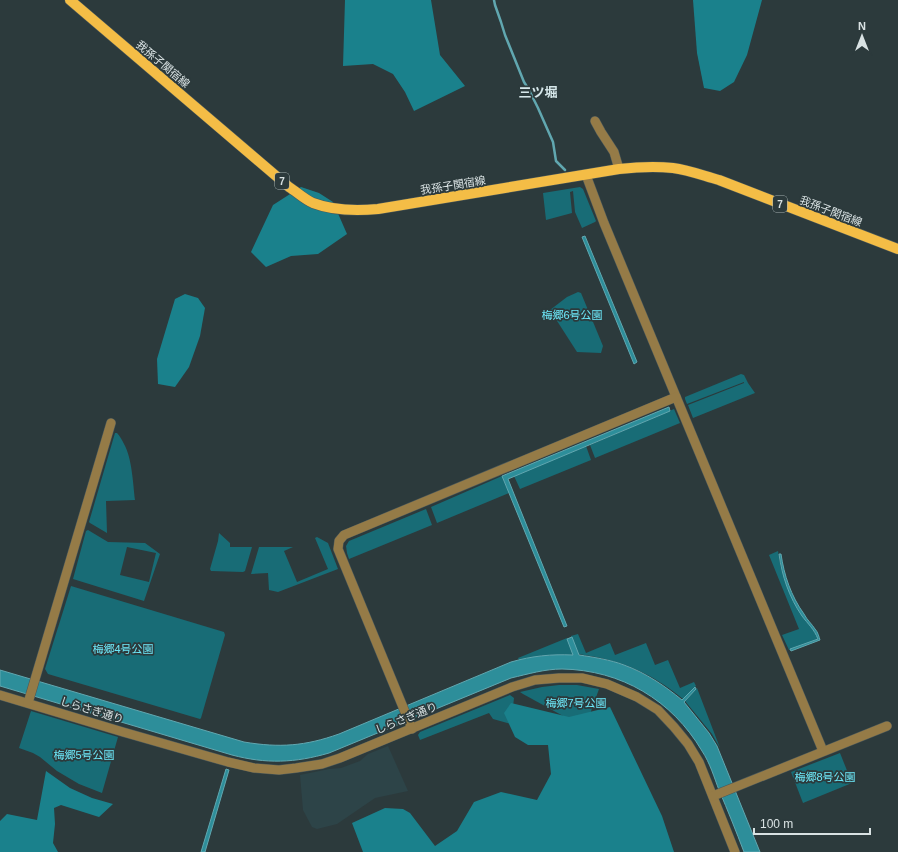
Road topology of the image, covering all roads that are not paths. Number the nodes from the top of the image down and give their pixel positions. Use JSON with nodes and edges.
{"nodes":[{"id":1,"x":70,"y":0,"type":"edge"},
{"id":2,"x":595,"y":121,"type":"dead end"},
{"id":3,"x":619,"y":169,"type":"junction"},
{"id":4,"x":586,"y":175,"type":"junction"},
{"id":5,"x":898,"y":249,"type":"edge"},
{"id":6,"x":676,"y":397,"type":"junction"},
{"id":7,"x":111,"y":423,"type":"dead end"},
{"id":8,"x":0,"y":695,"type":"edge"},
{"id":9,"x":29,"y":699,"type":"junction"},
{"id":10,"x":410,"y":725,"type":"junction"},
{"id":11,"x":887,"y":726,"type":"dead end"},
{"id":12,"x":823,"y":751,"type":"junction"},
{"id":13,"x":716,"y":794,"type":"junction"},
{"id":14,"x":735,"y":852,"type":"edge"}],
"edges":[{"from":1,"to":4,"type":"main road","name":"我孫子関宿線","number":"7"},
{"from":2,"to":3,"type":"street"},
{"from":3,"to":4,"type":"main road","name":"我孫子関宿線","number":"7"},
{"from":3,"to":5,"type":"main road","name":"我孫子関宿線","number":"7"},
{"from":4,"to":6,"type":"street"},
{"from":6,"to":10,"type":"street"},
{"from":6,"to":12,"type":"street"},
{"from":7,"to":9,"type":"street"},
{"from":8,"to":9,"type":"street","name":"しらさぎ通り"},
{"from":9,"to":10,"type":"street","name":"しらさぎ通り"},
{"from":10,"to":13,"type":"street","name":"しらさぎ通り"},
{"from":11,"to":12,"type":"street"},
{"from":12,"to":13,"type":"street"},
{"from":13,"to":14,"type":"street","name":"しらさぎ通り"}]}
